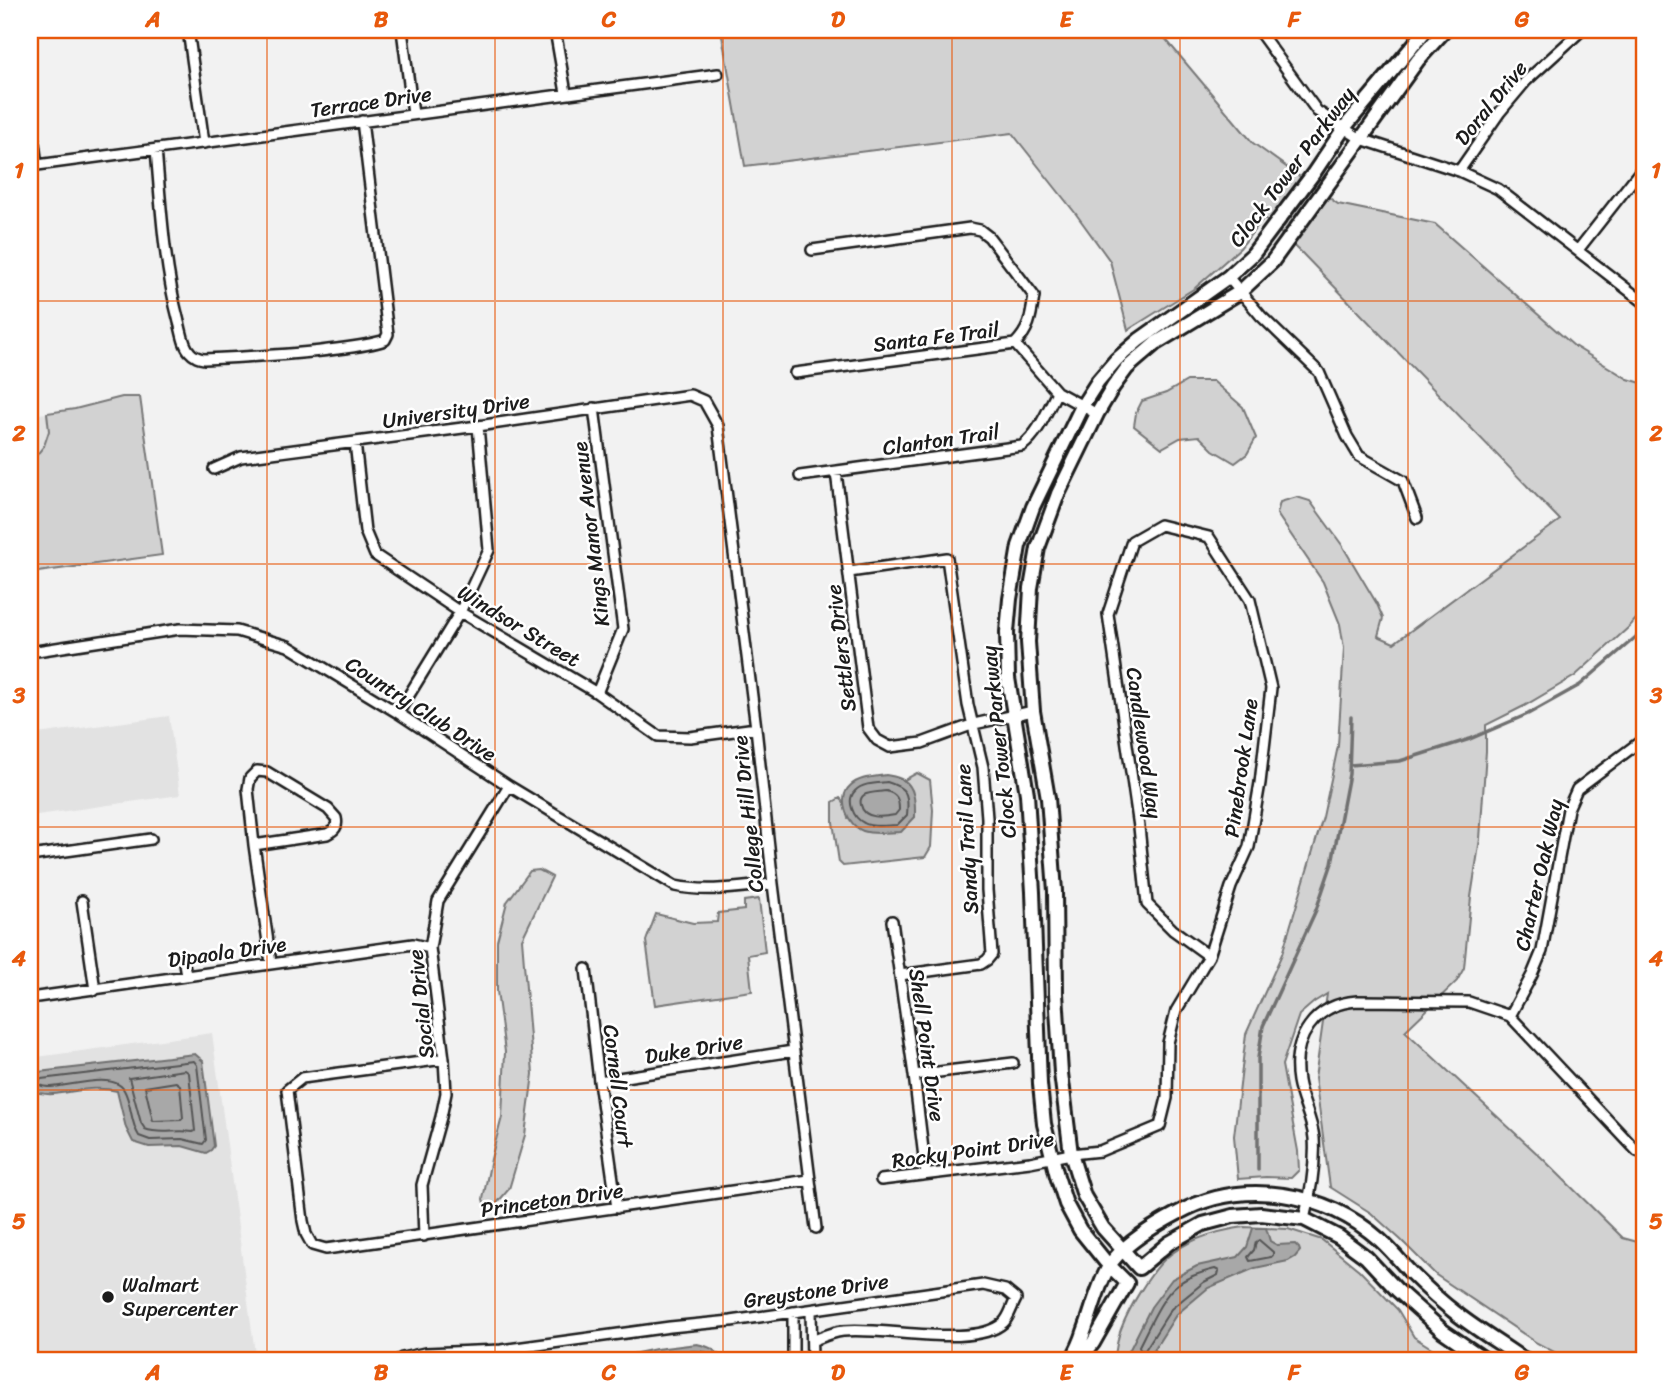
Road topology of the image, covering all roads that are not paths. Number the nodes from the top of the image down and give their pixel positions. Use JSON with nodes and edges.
{"nodes":[{"id":1,"x":188,"y":30,"type":"edge"},
{"id":2,"x":402,"y":30,"type":"edge"},
{"id":3,"x":555,"y":30,"type":"edge"},
{"id":4,"x":1258,"y":30,"type":"edge"},
{"id":5,"x":1426,"y":30,"type":"edge"},
{"id":6,"x":1445,"y":30,"type":"edge"},
{"id":7,"x":1582,"y":30,"type":"edge"},
{"id":8,"x":718,"y":74,"type":"dead end"},
{"id":9,"x":566,"y":93,"type":"junction"},
{"id":10,"x":30,"y":113,"type":"edge"},
{"id":11,"x":413,"y":114,"type":"junction"},
{"id":12,"x":362,"y":121,"type":"junction"},
{"id":13,"x":1345,"y":128,"type":"junction"},
{"id":14,"x":1361,"y":139,"type":"junction"},
{"id":15,"x":204,"y":142,"type":"junction"},
{"id":16,"x":156,"y":149,"type":"junction"},
{"id":17,"x":33,"y":166,"type":"edge"},
{"id":18,"x":1645,"y":167,"type":"edge"},
{"id":19,"x":1459,"y":171,"type":"junction"},
{"id":20,"x":813,"y":250,"type":"dead end"},
{"id":21,"x":1578,"y":250,"type":"junction"},
{"id":22,"x":1228,"y":277,"type":"junction"},
{"id":23,"x":1240,"y":292,"type":"junction"},
{"id":24,"x":1645,"y":303,"type":"edge"},
{"id":25,"x":1015,"y":344,"type":"junction"},
{"id":26,"x":795,"y":373,"type":"dead end"},
{"id":27,"x":1057,"y":392,"type":"junction"},
{"id":28,"x":704,"y":401,"type":"joint"},
{"id":29,"x":1082,"y":406,"type":"junction"},
{"id":30,"x":594,"y":408,"type":"junction"},
{"id":31,"x":1097,"y":414,"type":"junction"},
{"id":32,"x":478,"y":426,"type":"junction"},
{"id":33,"x":355,"y":442,"type":"junction"},
{"id":34,"x":214,"y":469,"type":"dead end"},
{"id":35,"x":836,"y":472,"type":"junction"},
{"id":36,"x":800,"y":476,"type":"dead end"},
{"id":37,"x":1417,"y":517,"type":"dead end"},
{"id":38,"x":1160,"y":525,"type":"joint"},
{"id":39,"x":849,"y":572,"type":"junction"},
{"id":40,"x":460,"y":612,"type":"junction"},
{"id":41,"x":30,"y":652,"type":"edge"},
{"id":42,"x":597,"y":693,"type":"junction"},
{"id":43,"x":1033,"y":712,"type":"junction"},
{"id":44,"x":398,"y":713,"type":"junction"},
{"id":45,"x":1014,"y":716,"type":"junction"},
{"id":46,"x":974,"y":724,"type":"junction"},
{"id":47,"x":756,"y":728,"type":"junction"},
{"id":48,"x":1645,"y":737,"type":"edge"},
{"id":49,"x":509,"y":786,"type":"junction"},
{"id":50,"x":151,"y":839,"type":"dead end"},
{"id":51,"x":254,"y":845,"type":"junction"},
{"id":52,"x":30,"y":856,"type":"edge"},
{"id":53,"x":773,"y":884,"type":"junction"},
{"id":54,"x":82,"y":901,"type":"dead end"},
{"id":55,"x":892,"y":920,"type":"dead end"},
{"id":56,"x":430,"y":948,"type":"junction"},
{"id":57,"x":1209,"y":956,"type":"junction"},
{"id":58,"x":184,"y":963,"type":"dead end"},
{"id":59,"x":271,"y":963,"type":"junction"},
{"id":60,"x":586,"y":969,"type":"dead end"},
{"id":61,"x":186,"y":975,"type":"junction"},
{"id":62,"x":900,"y":975,"type":"junction"},
{"id":63,"x":95,"y":990,"type":"junction"},
{"id":64,"x":30,"y":998,"type":"edge"},
{"id":65,"x":1510,"y":1016,"type":"junction"},
{"id":66,"x":793,"y":1051,"type":"junction"},
{"id":67,"x":444,"y":1059,"type":"junction"},
{"id":68,"x":1013,"y":1063,"type":"dead end"},
{"id":69,"x":914,"y":1074,"type":"junction"},
{"id":70,"x":599,"y":1081,"type":"junction"},
{"id":71,"x":1071,"y":1154,"type":"junction"},
{"id":72,"x":1645,"y":1154,"type":"edge"},
{"id":73,"x":1052,"y":1158,"type":"junction"},
{"id":74,"x":926,"y":1174,"type":"junction"},
{"id":75,"x":809,"y":1180,"type":"junction"},
{"id":76,"x":881,"y":1181,"type":"dead end"},
{"id":77,"x":1309,"y":1200,"type":"junction"},
{"id":78,"x":617,"y":1208,"type":"junction"},
{"id":79,"x":1304,"y":1219,"type":"junction"},
{"id":80,"x":816,"y":1228,"type":"dead end"},
{"id":81,"x":424,"y":1236,"type":"junction"},
{"id":82,"x":1123,"y":1251,"type":"junction"},
{"id":83,"x":1109,"y":1265,"type":"junction"},
{"id":84,"x":1139,"y":1268,"type":"junction"},
{"id":85,"x":1127,"y":1283,"type":"junction"},
{"id":86,"x":811,"y":1310,"type":"junction"},
{"id":87,"x":793,"y":1312,"type":"junction"},
{"id":88,"x":812,"y":1341,"type":"junction"},
{"id":89,"x":1520,"y":1360,"type":"edge"},
{"id":90,"x":397,"y":1361,"type":"edge"},
{"id":91,"x":793,"y":1361,"type":"edge"},
{"id":92,"x":812,"y":1361,"type":"edge"},
{"id":93,"x":1071,"y":1361,"type":"edge"},
{"id":94,"x":1079,"y":1361,"type":"edge"},
{"id":95,"x":1487,"y":1361,"type":"edge"}],
"edges":[{"from":1,"to":15,"type":"street"},
{"from":2,"to":11,"type":"street"},
{"from":3,"to":9,"type":"street"},
{"from":4,"to":13,"type":"street"},
{"from":5,"to":13,"type":"street","name":"Clock Tower Parkway"},
{"from":6,"to":14,"type":"street","name":"Clock Tower Parkway"},
{"from":7,"to":19,"type":"street","name":"Doral Drive"},
{"from":8,"to":9,"type":"street","name":"Terrace Drive"},
{"from":9,"to":11,"type":"street","name":"Terrace Drive"},
{"from":10,"to":17,"type":"street"},
{"from":11,"to":12,"type":"street","name":"Terrace Drive"},
{"from":12,"to":15,"type":"street","name":"Terrace Drive"},
{"from":12,"to":16,"type":"street"},
{"from":13,"to":14,"type":"street"},
{"from":13,"to":22,"type":"street","name":"Clock Tower Parkway"},
{"from":14,"to":19,"type":"street"},
{"from":14,"to":23,"type":"street","name":"Clock Tower Parkway"},
{"from":15,"to":16,"type":"street","name":"Terrace Drive"},
{"from":16,"to":17,"type":"street","name":"Terrace Drive"},
{"from":18,"to":21,"type":"street"},
{"from":19,"to":21,"type":"street"},
{"from":20,"to":25,"type":"street"},
{"from":21,"to":24,"type":"street"},
{"from":22,"to":23,"type":"street"},
{"from":22,"to":29,"type":"street","name":"Clock Tower Parkway"},
{"from":23,"to":31,"type":"street","name":"Clock Tower Parkway"},
{"from":23,"to":37,"type":"street"},
{"from":25,"to":26,"type":"street","name":"Santa Fe Trail"},
{"from":25,"to":27,"type":"street","name":"Santa Fe Trail"},
{"from":27,"to":29,"type":"street","name":"Santa Fe Trail"},
{"from":27,"to":35,"type":"street","name":"Clanton Trail"},
{"from":28,"to":30,"type":"street","name":"University Drive"},
{"from":28,"to":47,"type":"street","name":"College Hill Drive"},
{"from":29,"to":31,"type":"street","name":"Santa Fe Trail"},
{"from":29,"to":45,"type":"street","name":"Clock Tower Parkway"},
{"from":30,"to":32,"type":"street","name":"University Drive"},
{"from":30,"to":42,"type":"street","name":"Kings Manor Avenue"},
{"from":31,"to":43,"type":"street","name":"Clock Tower Parkway"},
{"from":32,"to":33,"type":"street","name":"University Drive"},
{"from":32,"to":40,"type":"street"},
{"from":33,"to":34,"type":"street","name":"University Drive"},
{"from":33,"to":40,"type":"street","name":"Windsor Street"},
{"from":35,"to":36,"type":"street","name":"Clanton Trail"},
{"from":35,"to":39,"type":"street","name":"Settlers Drive"},
{"from":38,"to":57,"type":"street","name":"Candlewood Way"},
{"from":38,"to":57,"type":"street","name":"Pinebrook Lane"},
{"from":39,"to":46,"type":"street","name":"Sandy Trail Lane"},
{"from":39,"to":46,"type":"street","name":"Settlers Drive"},
{"from":40,"to":42,"type":"street","name":"Windsor Street"},
{"from":40,"to":44,"type":"street"},
{"from":41,"to":44,"type":"street","name":"Country Club Drive"},
{"from":42,"to":47,"type":"street","name":"Windsor Street"},
{"from":43,"to":45,"type":"street","name":"Settlers Drive"},
{"from":43,"to":71,"type":"street","name":"Clock Tower Parkway"},
{"from":44,"to":49,"type":"street","name":"Country Club Drive"},
{"from":45,"to":46,"type":"street","name":"Settlers Drive"},
{"from":45,"to":73,"type":"street","name":"Clock Tower Parkway"},
{"from":46,"to":62,"type":"street","name":"Sandy Trail Lane"},
{"from":47,"to":53,"type":"street","name":"College Hill Drive"},
{"from":48,"to":65,"type":"street","name":"Charter Oak Way"},
{"from":49,"to":53,"type":"street","name":"Country Club Drive"},
{"from":49,"to":56,"type":"street","name":"Social Drive"},
{"from":50,"to":52,"type":"street"},
{"from":51,"to":51,"type":"street"},
{"from":51,"to":59,"type":"street"},
{"from":53,"to":66,"type":"street","name":"College Hill Drive"},
{"from":54,"to":63,"type":"street"},
{"from":55,"to":62,"type":"street","name":"Shell Point Drive"},
{"from":56,"to":59,"type":"street","name":"Dipaola Drive"},
{"from":56,"to":67,"type":"street","name":"Social Drive"},
{"from":57,"to":71,"type":"street","name":"Pinebrook Lane"},
{"from":58,"to":61,"type":"street"},
{"from":59,"to":61,"type":"street","name":"Dipaola Drive"},
{"from":60,"to":70,"type":"street","name":"Cornell Court"},
{"from":61,"to":63,"type":"street","name":"Dipaola Drive"},
{"from":62,"to":69,"type":"street","name":"Shell Point Drive"},
{"from":63,"to":64,"type":"street","name":"Dipaola Drive"},
{"from":65,"to":72,"type":"street"},
{"from":65,"to":77,"type":"street"},
{"from":66,"to":70,"type":"street","name":"Duke Drive"},
{"from":66,"to":75,"type":"street","name":"College Hill Drive"},
{"from":67,"to":81,"type":"street","name":"Social Drive"},
{"from":67,"to":81,"type":"street","name":"Princeton Drive"},
{"from":68,"to":69,"type":"street"},
{"from":69,"to":74,"type":"street","name":"Shell Point Drive"},
{"from":70,"to":78,"type":"street","name":"Cornell Court"},
{"from":71,"to":73,"type":"street","name":"Rocky Point Drive"},
{"from":71,"to":82,"type":"street","name":"Clock Tower Parkway"},
{"from":73,"to":74,"type":"street","name":"Rocky Point Drive"},
{"from":73,"to":83,"type":"street","name":"Clock Tower Parkway"},
{"from":74,"to":76,"type":"street","name":"Rocky Point Drive"},
{"from":75,"to":78,"type":"street","name":"Princeton Drive"},
{"from":75,"to":80,"type":"street","name":"College Hill Drive"},
{"from":77,"to":79,"type":"street"},
{"from":77,"to":82,"type":"street"},
{"from":77,"to":89,"type":"street"},
{"from":78,"to":81,"type":"street","name":"Princeton Drive"},
{"from":79,"to":84,"type":"street"},
{"from":79,"to":95,"type":"street"},
{"from":82,"to":83,"type":"street"},
{"from":82,"to":84,"type":"street","name":"Clock Tower Parkway"},
{"from":83,"to":85,"type":"street","name":"Clock Tower Parkway"},
{"from":83,"to":93,"type":"street"},
{"from":84,"to":85,"type":"street"},
{"from":85,"to":94,"type":"street"},
{"from":86,"to":87,"type":"street","name":"Greystone Drive"},
{"from":86,"to":88,"type":"street"},
{"from":86,"to":88,"type":"street","name":"Greystone Drive"},
{"from":87,"to":90,"type":"street","name":"Greystone Drive"},
{"from":87,"to":91,"type":"street"},
{"from":88,"to":92,"type":"street"}]}
